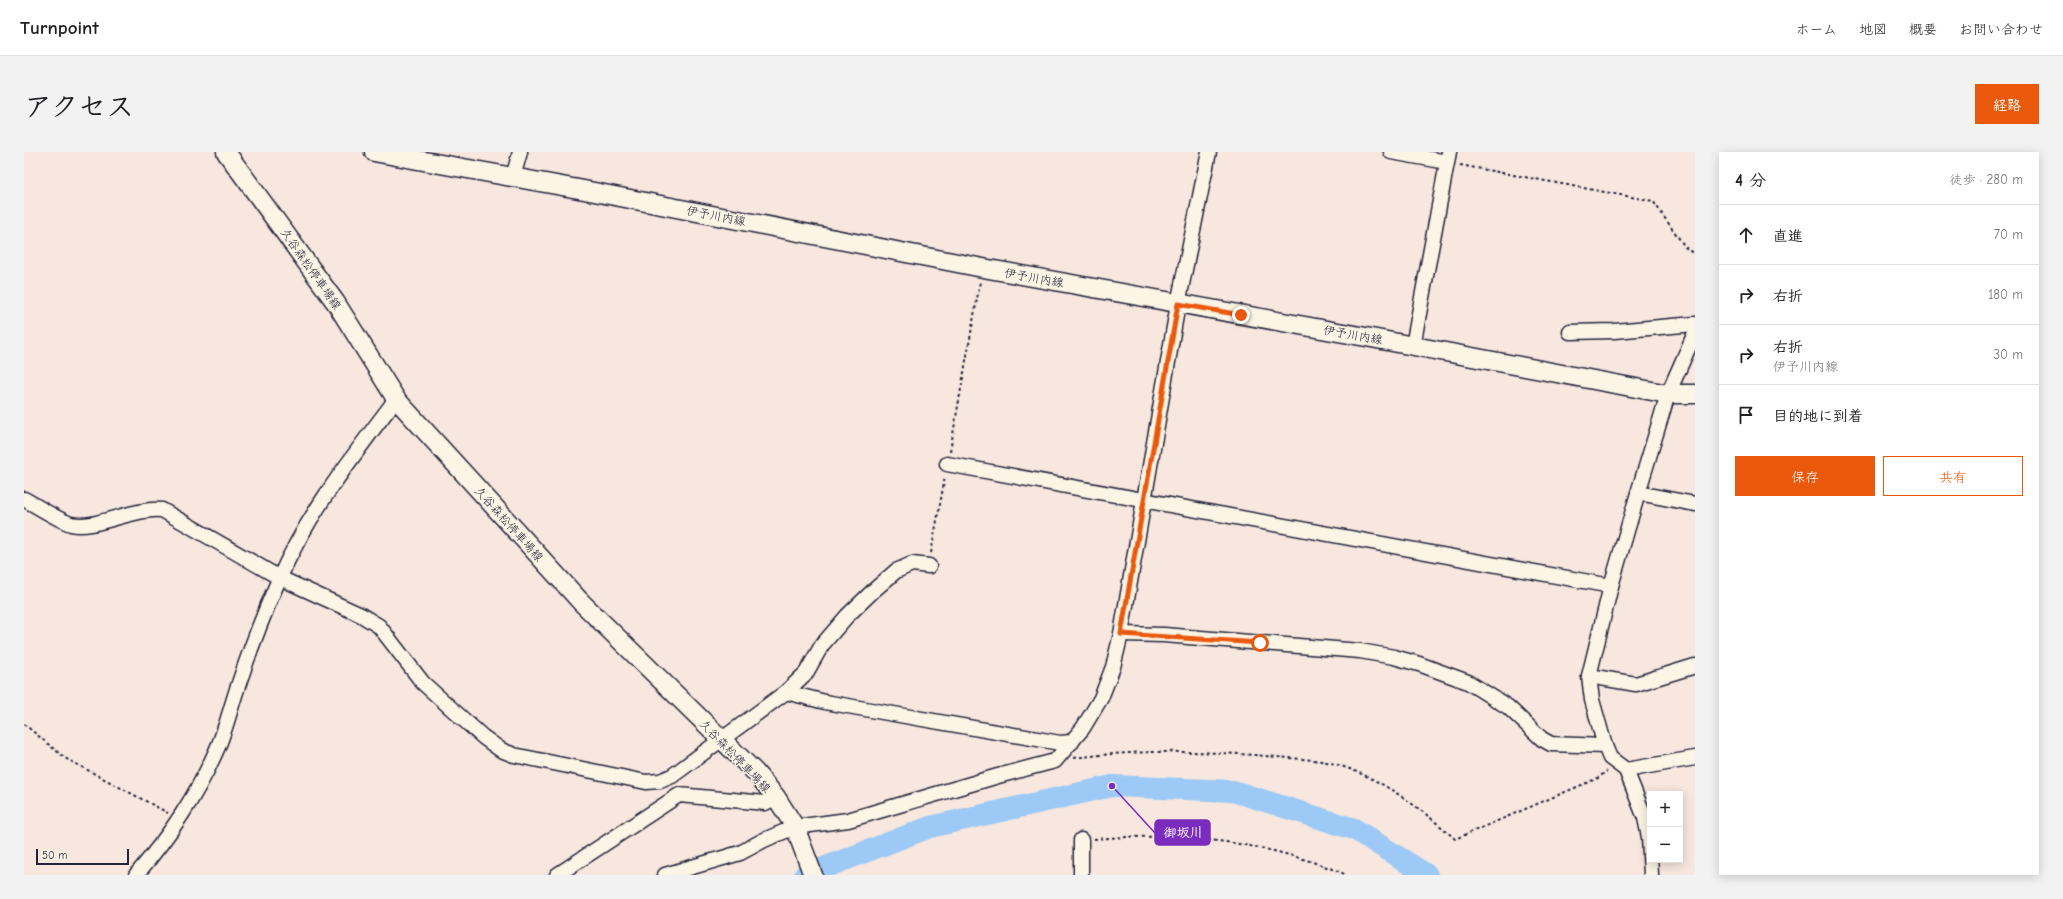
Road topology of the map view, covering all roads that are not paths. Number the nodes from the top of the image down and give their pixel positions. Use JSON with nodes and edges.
{"nodes":[{"id":1,"x":226,"y":152,"type":"edge"},
{"id":2,"x":374,"y":152,"type":"edge"},
{"id":3,"x":520,"y":152,"type":"edge"},
{"id":4,"x":1208,"y":152,"type":"edge"},
{"id":5,"x":1391,"y":152,"type":"edge"},
{"id":6,"x":1448,"y":157,"type":"edge"},
{"id":7,"x":513,"y":177,"type":"junction"},
{"id":8,"x":1178,"y":304,"type":"junction"},
{"id":9,"x":1695,"y":324,"type":"edge"},
{"id":10,"x":1570,"y":332,"type":"dead end"},
{"id":11,"x":1695,"y":333,"type":"edge"},
{"id":12,"x":1413,"y":346,"type":"junction"},
{"id":13,"x":1689,"y":361,"type":"edge"},
{"id":14,"x":1668,"y":394,"type":"junction"},
{"id":15,"x":1695,"y":394,"type":"edge"},
{"id":16,"x":396,"y":400,"type":"junction"},
{"id":17,"x":947,"y":464,"type":"road end"},
{"id":18,"x":1638,"y":493,"type":"junction"},
{"id":19,"x":24,"y":499,"type":"edge"},
{"id":20,"x":1145,"y":499,"type":"junction"},
{"id":21,"x":1695,"y":504,"type":"edge"},
{"id":22,"x":929,"y":566,"type":"road end"},
{"id":23,"x":280,"y":578,"type":"junction"},
{"id":24,"x":1611,"y":586,"type":"junction"},
{"id":25,"x":1121,"y":634,"type":"junction"},
{"id":26,"x":1695,"y":666,"type":"edge"},
{"id":27,"x":1589,"y":676,"type":"junction"},
{"id":28,"x":786,"y":692,"type":"junction"},
{"id":29,"x":720,"y":739,"type":"junction"},
{"id":30,"x":1072,"y":742,"type":"junction"},
{"id":31,"x":1604,"y":746,"type":"junction"},
{"id":32,"x":1695,"y":758,"type":"edge"},
{"id":33,"x":1622,"y":767,"type":"junction"},
{"id":34,"x":776,"y":797,"type":"junction"},
{"id":35,"x":796,"y":832,"type":"junction"},
{"id":36,"x":1081,"y":840,"type":"road end"},
{"id":37,"x":136,"y":875,"type":"edge"},
{"id":38,"x":557,"y":875,"type":"edge"},
{"id":39,"x":665,"y":875,"type":"edge"},
{"id":40,"x":813,"y":875,"type":"edge"},
{"id":41,"x":1081,"y":875,"type":"edge"},
{"id":42,"x":1651,"y":875,"type":"edge"}],
"edges":[{"from":1,"to":16,"type":"main road","name":"久谷森松停車場線"},
{"from":2,"to":7,"type":"main road","name":"伊予川内線"},
{"from":3,"to":7,"type":"street"},
{"from":4,"to":8,"type":"street"},
{"from":5,"to":6,"type":"street"},
{"from":6,"to":12,"type":"street"},
{"from":7,"to":8,"type":"main road","name":"伊予川内線"},
{"from":8,"to":12,"type":"main road","name":"伊予川内線"},
{"from":8,"to":20,"type":"street"},
{"from":9,"to":10,"type":"street"},
{"from":11,"to":13,"type":"street"},
{"from":12,"to":14,"type":"main road","name":"伊予川内線"},
{"from":13,"to":14,"type":"street"},
{"from":14,"to":15,"type":"main road","name":"伊予川内線"},
{"from":14,"to":18,"type":"street"},
{"from":16,"to":23,"type":"street"},
{"from":16,"to":29,"type":"main road","name":"久谷森松停車場線"},
{"from":17,"to":20,"type":"street"},
{"from":18,"to":21,"type":"street"},
{"from":18,"to":24,"type":"street"},
{"from":19,"to":23,"type":"street"},
{"from":20,"to":24,"type":"street"},
{"from":20,"to":25,"type":"street"},
{"from":22,"to":28,"type":"street"},
{"from":23,"to":29,"type":"street"},
{"from":23,"to":37,"type":"street"},
{"from":24,"to":27,"type":"street"},
{"from":25,"to":30,"type":"street"},
{"from":25,"to":31,"type":"street"},
{"from":26,"to":27,"type":"street"},
{"from":27,"to":31,"type":"street"},
{"from":28,"to":29,"type":"street"},
{"from":28,"to":30,"type":"street"},
{"from":29,"to":34,"type":"main road","name":"久谷森松停車場線"},
{"from":30,"to":35,"type":"street"},
{"from":31,"to":33,"type":"street"},
{"from":32,"to":33,"type":"street"},
{"from":33,"to":42,"type":"street"},
{"from":34,"to":35,"type":"main road","name":"久谷森松停車場線"},
{"from":34,"to":38,"type":"street"},
{"from":35,"to":39,"type":"street"},
{"from":35,"to":40,"type":"main road","name":"久谷森松停車場線"},
{"from":36,"to":41,"type":"street"}]}
